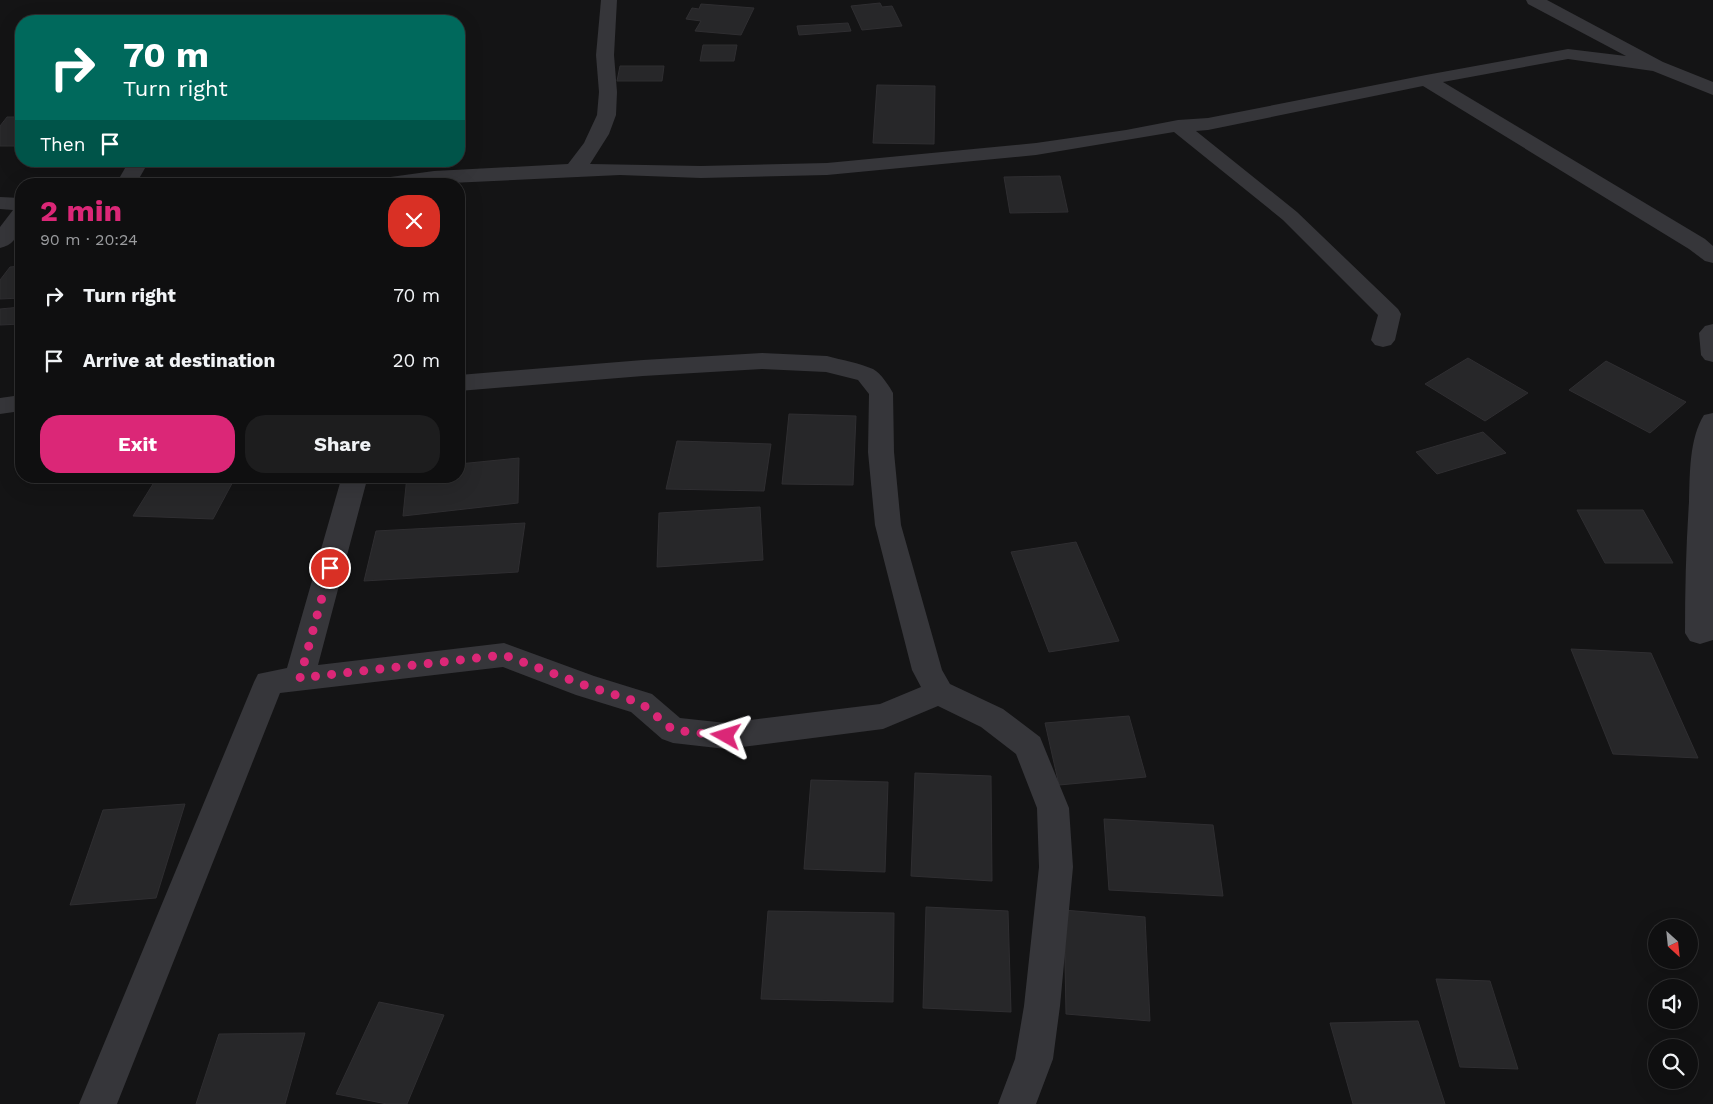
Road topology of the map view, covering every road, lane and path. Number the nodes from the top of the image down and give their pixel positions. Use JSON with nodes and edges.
{"nodes":[{"id":1,"x":609,"y":0,"type":"edge"},
{"id":2,"x":1534,"y":0,"type":"edge"},
{"id":3,"x":1556,"y":12,"type":"junction"},
{"id":4,"x":1568,"y":54,"type":"junction"},
{"id":5,"x":1657,"y":66,"type":"junction"},
{"id":6,"x":1713,"y":74,"type":"edge"},
{"id":7,"x":1686,"y":77,"type":"junction"},
{"id":8,"x":1426,"y":80,"type":"junction"},
{"id":9,"x":1713,"y":89,"type":"edge"},
{"id":10,"x":1178,"y":126,"type":"junction"},
{"id":11,"x":574,"y":170,"type":"junction"},
{"id":12,"x":427,"y":178,"type":"edge"},
{"id":13,"x":0,"y":204,"type":"edge"},
{"id":14,"x":15,"y":204,"type":"edge"},
{"id":15,"x":15,"y":222,"type":"edge"},
{"id":16,"x":0,"y":242,"type":"edge"},
{"id":17,"x":1713,"y":256,"type":"edge"},
{"id":18,"x":1713,"y":331,"type":"edge"},
{"id":19,"x":1383,"y":340,"type":"dead end"},
{"id":20,"x":1713,"y":355,"type":"edge"},
{"id":21,"x":465,"y":382,"type":"edge"},
{"id":22,"x":15,"y":404,"type":"edge"},
{"id":23,"x":0,"y":406,"type":"edge"},
{"id":24,"x":1713,"y":421,"type":"edge"},
{"id":25,"x":353,"y":483,"type":"edge"},
{"id":26,"x":1713,"y":628,"type":"edge"},
{"id":27,"x":300,"y":678,"type":"junction"},
{"id":28,"x":938,"y":693,"type":"junction"},
{"id":29,"x":98,"y":1104,"type":"edge"},
{"id":30,"x":1017,"y":1104,"type":"edge"}],
"edges":[{"from":1,"to":11,"type":"street"},
{"from":2,"to":3,"type":"street"},
{"from":3,"to":4,"type":"street"},
{"from":3,"to":5,"type":"street"},
{"from":4,"to":5,"type":"street"},
{"from":4,"to":8,"type":"street"},
{"from":5,"to":7,"type":"street"},
{"from":6,"to":7,"type":"street"},
{"from":7,"to":9,"type":"street"},
{"from":8,"to":10,"type":"street"},
{"from":8,"to":17,"type":"street"},
{"from":10,"to":11,"type":"street"},
{"from":10,"to":19,"type":"street"},
{"from":11,"to":12,"type":"street"},
{"from":13,"to":14,"type":"street"},
{"from":15,"to":16,"type":"street"},
{"from":18,"to":20,"type":"street"},
{"from":21,"to":28,"type":"street"},
{"from":22,"to":23,"type":"street"},
{"from":24,"to":26,"type":"street"},
{"from":25,"to":27,"type":"street"},
{"from":27,"to":28,"type":"street"},
{"from":27,"to":29,"type":"street"},
{"from":28,"to":30,"type":"street"}]}
